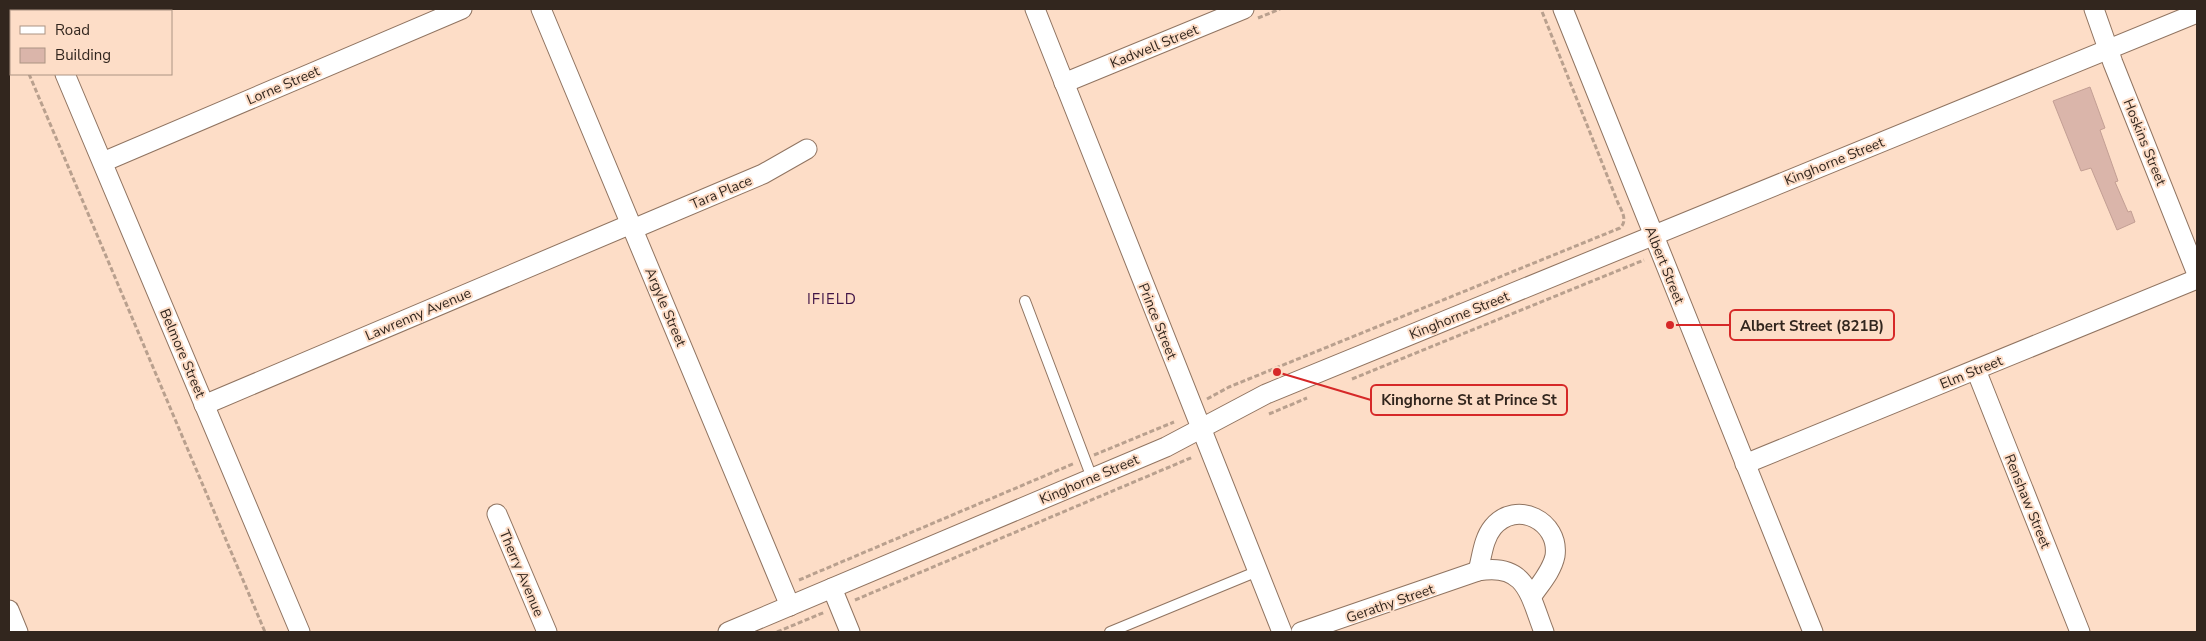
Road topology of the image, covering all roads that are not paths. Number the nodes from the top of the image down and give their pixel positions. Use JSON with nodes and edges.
{"nodes":[{"id":1,"x":462,"y":9,"type":"edge"},
{"id":2,"x":541,"y":9,"type":"edge"},
{"id":3,"x":1035,"y":9,"type":"edge"},
{"id":4,"x":1244,"y":9,"type":"edge"},
{"id":5,"x":1563,"y":9,"type":"edge"},
{"id":6,"x":2094,"y":9,"type":"edge"},
{"id":7,"x":2197,"y":13,"type":"edge"},
{"id":8,"x":2109,"y":49,"type":"junction"},
{"id":9,"x":65,"y":75,"type":"edge"},
{"id":10,"x":1064,"y":83,"type":"junction"},
{"id":11,"x":807,"y":149,"type":"dead end"},
{"id":12,"x":103,"y":162,"type":"junction"},
{"id":13,"x":632,"y":226,"type":"junction"},
{"id":14,"x":1653,"y":235,"type":"junction"},
{"id":15,"x":2197,"y":274,"type":"edge"},
{"id":16,"x":2197,"y":279,"type":"edge"},
{"id":17,"x":1025,"y":301,"type":"dead end"},
{"id":18,"x":1976,"y":370,"type":"junction"},
{"id":19,"x":204,"y":404,"type":"junction"},
{"id":20,"x":1201,"y":430,"type":"junction"},
{"id":21,"x":1745,"y":464,"type":"junction"},
{"id":22,"x":1092,"y":478,"type":"junction"},
{"id":23,"x":497,"y":514,"type":"dead end"},
{"id":24,"x":1258,"y":571,"type":"junction"},
{"id":25,"x":1478,"y":571,"type":"junction"},
{"id":26,"x":832,"y":588,"type":"junction"},
{"id":27,"x":1532,"y":596,"type":"junction"},
{"id":28,"x":790,"y":606,"type":"junction"},
{"id":29,"x":9,"y":610,"type":"edge"},
{"id":30,"x":18,"y":632,"type":"edge"},
{"id":31,"x":300,"y":632,"type":"edge"},
{"id":32,"x":547,"y":632,"type":"edge"},
{"id":33,"x":728,"y":632,"type":"edge"},
{"id":34,"x":850,"y":632,"type":"edge"},
{"id":35,"x":1110,"y":632,"type":"edge"},
{"id":36,"x":1282,"y":632,"type":"edge"},
{"id":37,"x":1301,"y":632,"type":"edge"},
{"id":38,"x":1544,"y":632,"type":"edge"},
{"id":39,"x":1813,"y":632,"type":"edge"},
{"id":40,"x":2080,"y":632,"type":"edge"}],
"edges":[{"from":1,"to":12,"type":"street","name":"Lorne Street"},
{"from":2,"to":13,"type":"street","name":"Argyle Street"},
{"from":3,"to":10,"type":"street","name":"Prince Street"},
{"from":4,"to":10,"type":"street","name":"Kadwell Street"},
{"from":5,"to":14,"type":"street","name":"Albert Street"},
{"from":6,"to":8,"type":"street","name":"Hoskins Street"},
{"from":7,"to":8,"type":"street","name":"Kinghorne Street"},
{"from":8,"to":14,"type":"street","name":"Kinghorne Street"},
{"from":8,"to":15,"type":"street","name":"Hoskins Street"},
{"from":9,"to":12,"type":"street","name":"Belmore Street"},
{"from":10,"to":20,"type":"street","name":"Prince Street"},
{"from":11,"to":13,"type":"street","name":"Tara Place"},
{"from":12,"to":19,"type":"street","name":"Belmore Street"},
{"from":13,"to":19,"type":"street","name":"Lawrenny Avenue"},
{"from":13,"to":28,"type":"street","name":"Argyle Street"},
{"from":14,"to":20,"type":"street","name":"Kinghorne Street"},
{"from":14,"to":21,"type":"street","name":"Albert Street"},
{"from":16,"to":18,"type":"street","name":"Elm Street"},
{"from":17,"to":22,"type":"lane"},
{"from":18,"to":21,"type":"street","name":"Elm Street"},
{"from":18,"to":40,"type":"street","name":"Renshaw Street"},
{"from":19,"to":31,"type":"street","name":"Belmore Street"},
{"from":20,"to":22,"type":"street","name":"Kinghorne Street"},
{"from":20,"to":24,"type":"street","name":"Prince Street"},
{"from":21,"to":39,"type":"street","name":"Albert Street"},
{"from":22,"to":26,"type":"street","name":"Kinghorne Street"},
{"from":23,"to":32,"type":"street","name":"Therry Avenue"},
{"from":24,"to":35,"type":"lane"},
{"from":24,"to":36,"type":"street","name":"Prince Street"},
{"from":25,"to":27,"type":"street","name":"Gerathy Street"},
{"from":25,"to":27,"type":"street"},
{"from":25,"to":37,"type":"street","name":"Gerathy Street"},
{"from":26,"to":28,"type":"street","name":"Kinghorne Street"},
{"from":26,"to":34,"type":"street"},
{"from":27,"to":38,"type":"street","name":"Gerathy Street"},
{"from":28,"to":33,"type":"street","name":"Kinghorne Street"},
{"from":29,"to":30,"type":"street"}]}
